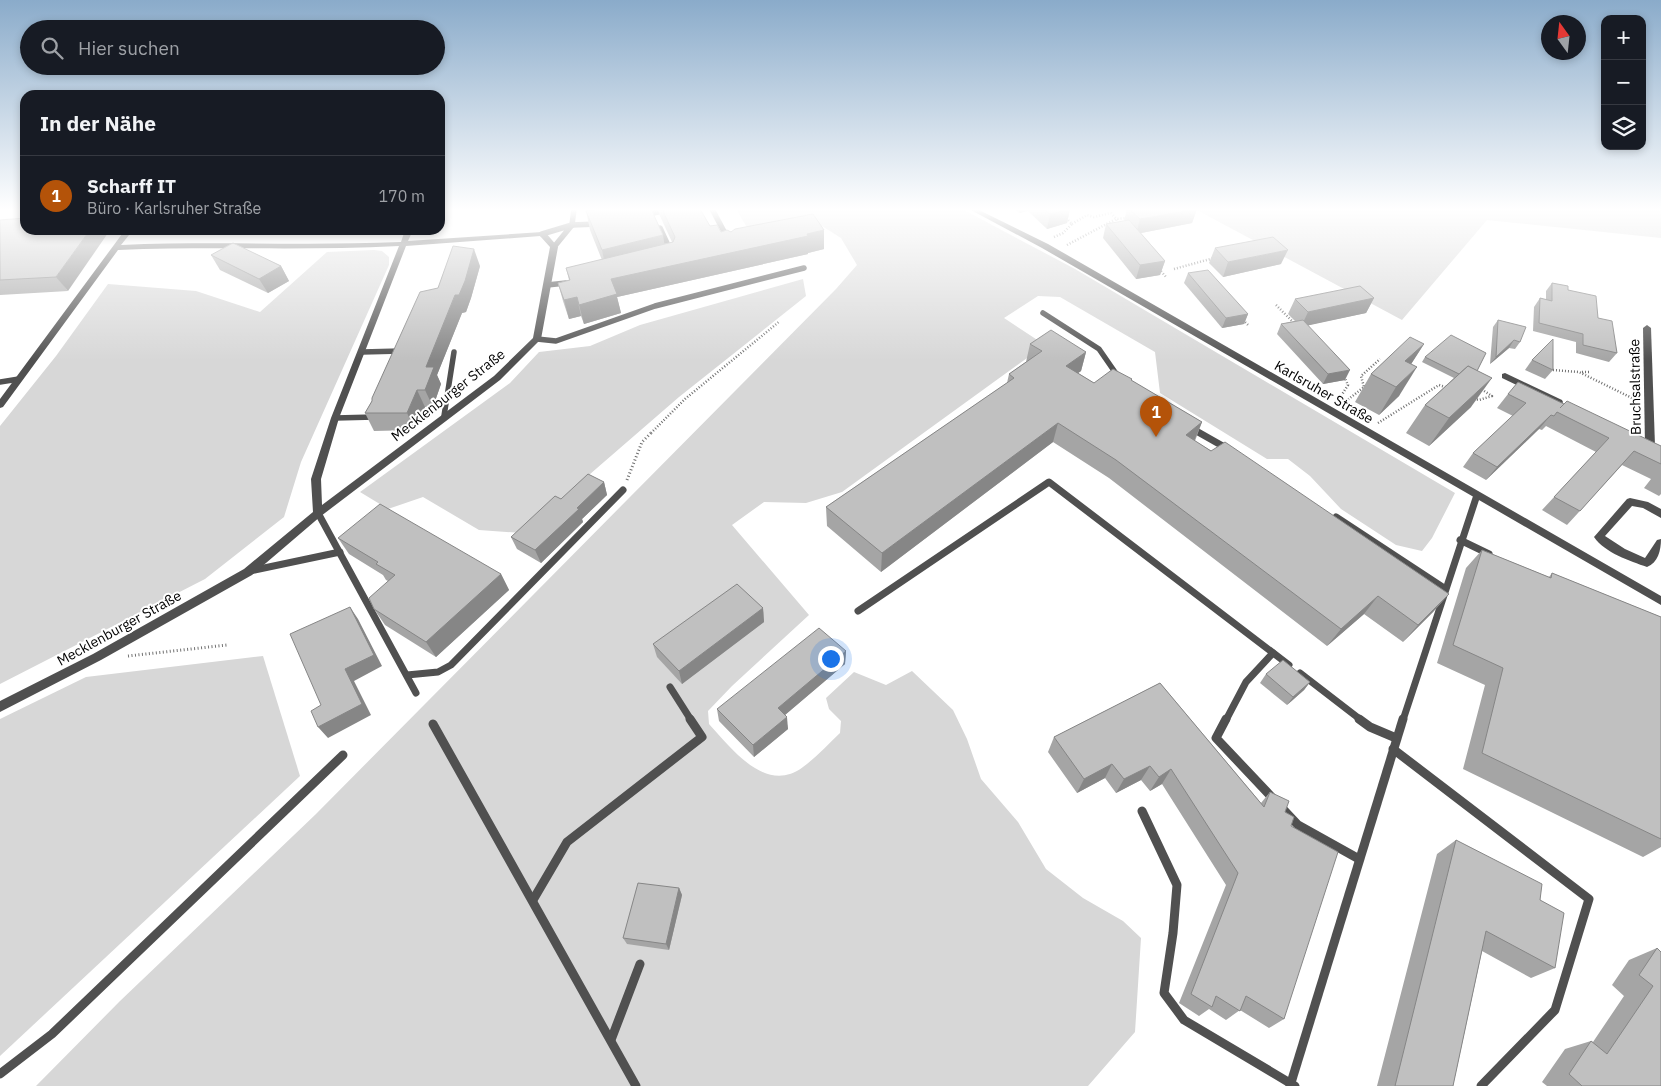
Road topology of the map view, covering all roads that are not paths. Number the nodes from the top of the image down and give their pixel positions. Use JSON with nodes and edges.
{"nodes":[{"id":1,"x":107,"y":260,"type":"edge"},
{"id":2,"x":398,"y":260,"type":"edge"},
{"id":3,"x":552,"y":260,"type":"edge"},
{"id":4,"x":1068,"y":260,"type":"edge"},
{"id":5,"x":804,"y":268,"type":"dead end"},
{"id":6,"x":572,"y":282,"type":"edge"},
{"id":7,"x":547,"y":285,"type":"junction"},
{"id":8,"x":1043,"y":313,"type":"dead end"},
{"id":9,"x":1647,"y":328,"type":"dead end"},
{"id":10,"x":537,"y":339,"type":"junction"},
{"id":11,"x":405,"y":350,"type":"edge"},
{"id":12,"x":362,"y":352,"type":"junction"},
{"id":13,"x":454,"y":352,"type":"dead end"},
{"id":14,"x":1505,"y":376,"type":"dead end"},
{"id":15,"x":19,"y":379,"type":"junction"},
{"id":16,"x":0,"y":382,"type":"edge"},
{"id":17,"x":1123,"y":384,"type":"edge"},
{"id":18,"x":0,"y":405,"type":"edge"},
{"id":19,"x":1565,"y":405,"type":"edge"},
{"id":20,"x":444,"y":416,"type":"junction"},
{"id":21,"x":376,"y":417,"type":"edge"},
{"id":22,"x":335,"y":418,"type":"junction"},
{"id":23,"x":1187,"y":425,"type":"edge"},
{"id":24,"x":1661,"y":452,"type":"edge"},
{"id":25,"x":1238,"y":455,"type":"edge"},
{"id":26,"x":623,"y":490,"type":"road end"},
{"id":27,"x":1477,"y":495,"type":"junction"},
{"id":28,"x":318,"y":513,"type":"junction"},
{"id":29,"x":1329,"y":513,"type":"edge"},
{"id":30,"x":1661,"y":514,"type":"edge"},
{"id":31,"x":1460,"y":540,"type":"junction"},
{"id":32,"x":1661,"y":543,"type":"edge"},
{"id":33,"x":340,"y":552,"type":"junction"},
{"id":34,"x":1495,"y":556,"type":"edge"},
{"id":35,"x":248,"y":572,"type":"junction"},
{"id":36,"x":1444,"y":588,"type":"junction"},
{"id":37,"x":1661,"y":601,"type":"edge"},
{"id":38,"x":858,"y":611,"type":"dead end"},
{"id":39,"x":1273,"y":653,"type":"junction"},
{"id":40,"x":407,"y":675,"type":"junction"},
{"id":41,"x":670,"y":687,"type":"dead end"},
{"id":42,"x":416,"y":693,"type":"dead end"},
{"id":43,"x":0,"y":706,"type":"edge"},
{"id":44,"x":433,"y":724,"type":"dead end"},
{"id":45,"x":1396,"y":738,"type":"junction"},
{"id":46,"x":1393,"y":748,"type":"junction"},
{"id":47,"x":343,"y":755,"type":"dead end"},
{"id":48,"x":1142,"y":811,"type":"dead end"},
{"id":49,"x":1359,"y":859,"type":"junction"},
{"id":50,"x":533,"y":900,"type":"junction"},
{"id":51,"x":640,"y":964,"type":"dead end"},
{"id":52,"x":611,"y":1040,"type":"junction"},
{"id":53,"x":0,"y":1074,"type":"edge"},
{"id":54,"x":1292,"y":1085,"type":"edge"},
{"id":55,"x":636,"y":1086,"type":"edge"},
{"id":56,"x":1481,"y":1086,"type":"edge"}],
"edges":[{"from":1,"to":15,"type":"street"},
{"from":2,"to":12,"type":"street"},
{"from":3,"to":7,"type":"street"},
{"from":4,"to":27,"type":"street","name":"Karlsruher Straße"},
{"from":5,"to":10,"type":"lane"},
{"from":6,"to":7,"type":"lane"},
{"from":7,"to":10,"type":"street"},
{"from":8,"to":17,"type":"lane"},
{"from":9,"to":24,"type":"street","name":"Bruchsalstraße"},
{"from":10,"to":20,"type":"street","name":"Mecklenburger Straße"},
{"from":11,"to":12,"type":"lane"},
{"from":12,"to":22,"type":"street"},
{"from":13,"to":20,"type":"lane"},
{"from":14,"to":19,"type":"street"},
{"from":15,"to":16,"type":"lane"},
{"from":15,"to":18,"type":"street"},
{"from":20,"to":28,"type":"street","name":"Mecklenburger Straße"},
{"from":21,"to":22,"type":"lane"},
{"from":22,"to":28,"type":"street"},
{"from":23,"to":25,"type":"lane"},
{"from":26,"to":40,"type":"lane"},
{"from":27,"to":31,"type":"lane"},
{"from":27,"to":37,"type":"street","name":"Karlsruher Straße"},
{"from":28,"to":33,"type":"lane"},
{"from":28,"to":35,"type":"street","name":"Mecklenburger Straße"},
{"from":29,"to":36,"type":"lane"},
{"from":30,"to":32,"type":"street"},
{"from":31,"to":34,"type":"lane"},
{"from":31,"to":36,"type":"lane"},
{"from":33,"to":35,"type":"lane"},
{"from":33,"to":40,"type":"lane"},
{"from":35,"to":43,"type":"street","name":"Mecklenburger Straße"},
{"from":36,"to":45,"type":"lane"},
{"from":38,"to":39,"type":"lane"},
{"from":39,"to":45,"type":"lane"},
{"from":39,"to":49,"type":"lane"},
{"from":40,"to":42,"type":"lane"},
{"from":41,"to":50,"type":"lane"},
{"from":44,"to":50,"type":"lane"},
{"from":45,"to":46,"type":"lane"},
{"from":46,"to":49,"type":"lane"},
{"from":46,"to":56,"type":"lane"},
{"from":47,"to":53,"type":"lane"},
{"from":48,"to":54,"type":"lane"},
{"from":49,"to":54,"type":"lane"},
{"from":50,"to":52,"type":"lane"},
{"from":51,"to":52,"type":"lane"},
{"from":52,"to":55,"type":"lane"}]}
